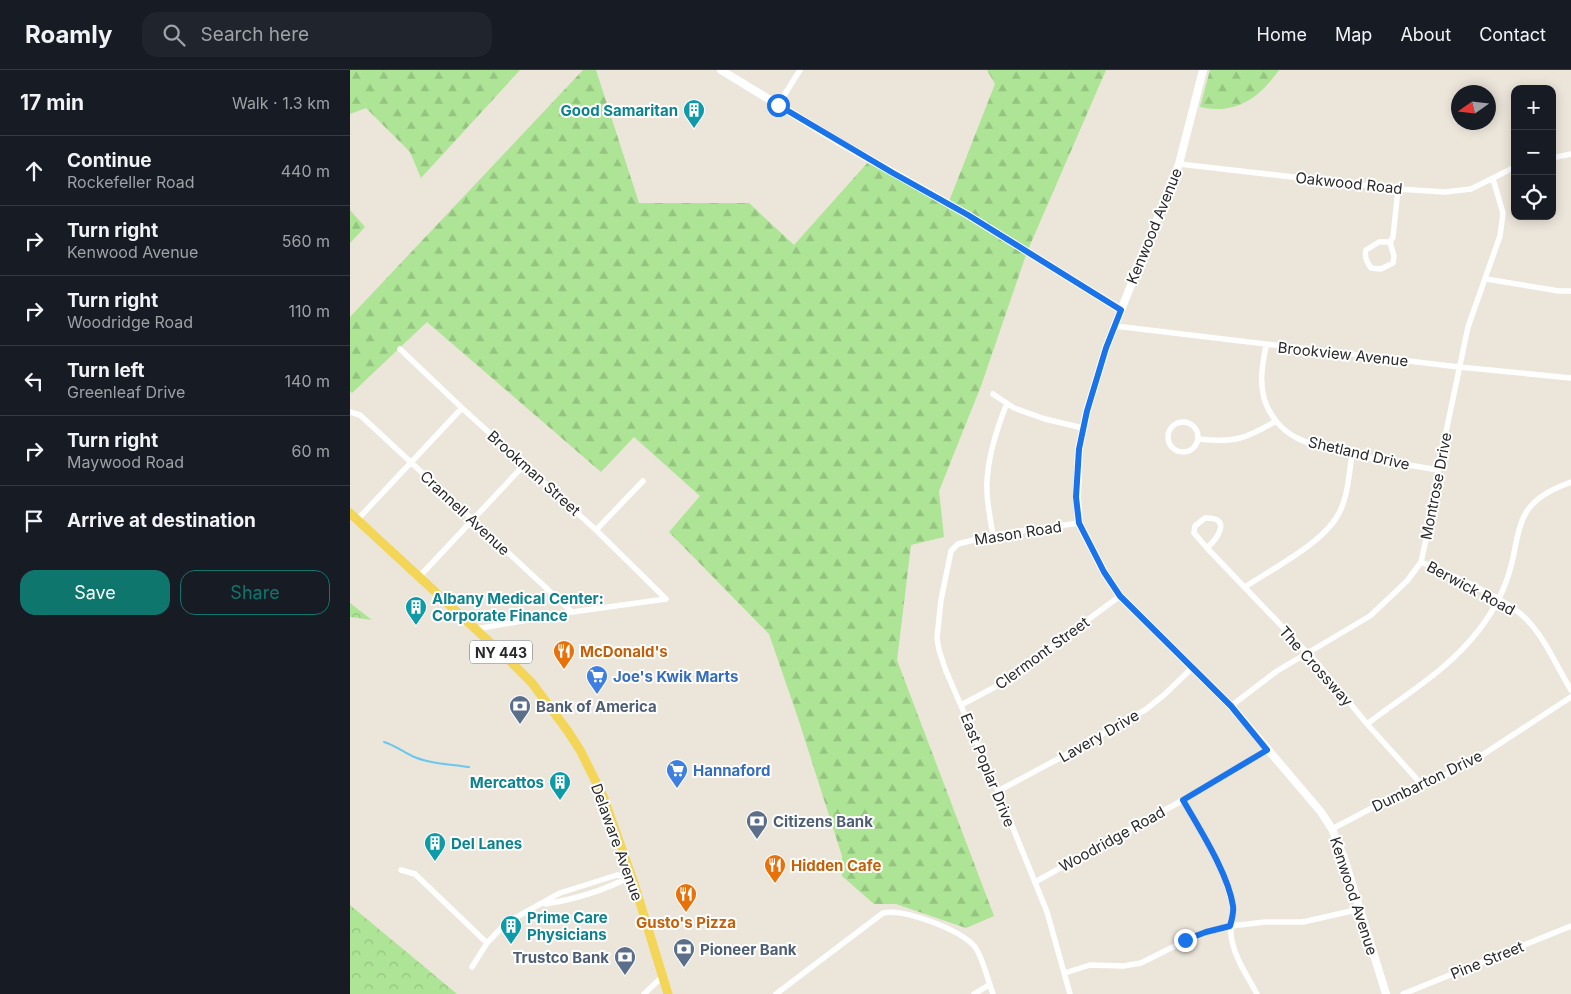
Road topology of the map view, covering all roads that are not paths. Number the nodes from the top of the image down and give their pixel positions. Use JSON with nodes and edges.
{"nodes":[{"id":1,"x":721,"y":70,"type":"edge"},
{"id":2,"x":800,"y":70,"type":"edge"},
{"id":3,"x":1203,"y":70,"type":"edge"},
{"id":4,"x":778,"y":105,"type":"junction"},
{"id":5,"x":1571,"y":154,"type":"edge"},
{"id":6,"x":1556,"y":157,"type":"edge"},
{"id":7,"x":1179,"y":164,"type":"junction"},
{"id":8,"x":1511,"y":170,"type":"edge"},
{"id":9,"x":1493,"y":179,"type":"junction"},
{"id":10,"x":1398,"y":189,"type":"junction"},
{"id":11,"x":1390,"y":242,"type":"junction"},
{"id":12,"x":1486,"y":279,"type":"junction"},
{"id":13,"x":1571,"y":291,"type":"edge"},
{"id":14,"x":1121,"y":310,"type":"junction"},
{"id":15,"x":1115,"y":326,"type":"junction"},
{"id":16,"x":1266,"y":345,"type":"junction"},
{"id":17,"x":400,"y":349,"type":"dead end"},
{"id":18,"x":1459,"y":367,"type":"junction"},
{"id":19,"x":1571,"y":378,"type":"edge"},
{"id":20,"x":993,"y":394,"type":"dead end"},
{"id":21,"x":1007,"y":404,"type":"junction"},
{"id":22,"x":462,"y":408,"type":"junction"},
{"id":23,"x":350,"y":412,"type":"edge"},
{"id":24,"x":1276,"y":422,"type":"junction"},
{"id":25,"x":1083,"y":428,"type":"junction"},
{"id":26,"x":1199,"y":439,"type":"junction"},
{"id":27,"x":1352,"y":455,"type":"junction"},
{"id":28,"x":411,"y":463,"type":"junction"},
{"id":29,"x":524,"y":465,"type":"junction"},
{"id":30,"x":1438,"y":470,"type":"junction"},
{"id":31,"x":643,"y":481,"type":"dead end"},
{"id":32,"x":1571,"y":482,"type":"edge"},
{"id":33,"x":350,"y":513,"type":"edge"},
{"id":34,"x":357,"y":520,"type":"junction"},
{"id":35,"x":472,"y":520,"type":"junction"},
{"id":36,"x":1079,"y":523,"type":"junction"},
{"id":37,"x":596,"y":530,"type":"junction"},
{"id":38,"x":993,"y":536,"type":"junction"},
{"id":39,"x":958,"y":544,"type":"joint"},
{"id":40,"x":1207,"y":548,"type":"junction"},
{"id":41,"x":1421,"y":562,"type":"junction"},
{"id":42,"x":419,"y":577,"type":"junction"},
{"id":43,"x":1244,"y":587,"type":"junction"},
{"id":44,"x":1120,"y":596,"type":"junction"},
{"id":45,"x":1498,"y":600,"type":"junction"},
{"id":46,"x":572,"y":612,"type":"junction"},
{"id":47,"x":476,"y":629,"type":"junction"},
{"id":48,"x":1306,"y":654,"type":"junction"},
{"id":49,"x":1192,"y":668,"type":"junction"},
{"id":50,"x":1571,"y":690,"type":"edge"},
{"id":51,"x":1571,"y":697,"type":"edge"},
{"id":52,"x":961,"y":705,"type":"junction"},
{"id":53,"x":1231,"y":706,"type":"junction"},
{"id":54,"x":1367,"y":724,"type":"junction"},
{"id":55,"x":1267,"y":750,"type":"junction"},
{"id":56,"x":1422,"y":786,"type":"junction"},
{"id":57,"x":998,"y":791,"type":"junction"},
{"id":58,"x":1183,"y":800,"type":"junction"},
{"id":59,"x":1332,"y":829,"type":"junction"},
{"id":60,"x":401,"y":870,"type":"dead end"},
{"id":61,"x":631,"y":876,"type":"junction"},
{"id":62,"x":1035,"y":882,"type":"junction"},
{"id":63,"x":1360,"y":910,"type":"junction"},
{"id":64,"x":1230,"y":926,"type":"junction"},
{"id":65,"x":1571,"y":926,"type":"edge"},
{"id":66,"x":487,"y":942,"type":"junction"},
{"id":67,"x":472,"y":967,"type":"dead end"},
{"id":68,"x":1065,"y":973,"type":"junction"},
{"id":69,"x":663,"y":976,"type":"junction"},
{"id":70,"x":989,"y":985,"type":"junction"},
{"id":71,"x":644,"y":994,"type":"edge"},
{"id":72,"x":668,"y":994,"type":"edge"},
{"id":73,"x":776,"y":994,"type":"edge"},
{"id":74,"x":974,"y":994,"type":"edge"},
{"id":75,"x":993,"y":994,"type":"edge"},
{"id":76,"x":1070,"y":994,"type":"edge"},
{"id":77,"x":1257,"y":994,"type":"edge"},
{"id":78,"x":1386,"y":994,"type":"edge"},
{"id":79,"x":1403,"y":994,"type":"edge"}],
"edges":[{"from":1,"to":4,"type":"street"},
{"from":2,"to":4,"type":"street"},
{"from":3,"to":7,"type":"street","name":"Kenwood Avenue"},
{"from":4,"to":14,"type":"street"},
{"from":5,"to":6,"type":"street"},
{"from":7,"to":10,"type":"street","name":"Oakwood Road"},
{"from":7,"to":14,"type":"street","name":"Kenwood Avenue"},
{"from":8,"to":9,"type":"street","name":"Oakwood Road"},
{"from":9,"to":10,"type":"street","name":"Oakwood Road"},
{"from":9,"to":12,"type":"street","name":"Montrose Drive"},
{"from":10,"to":11,"type":"street"},
{"from":11,"to":11,"type":"street"},
{"from":12,"to":13,"type":"street"},
{"from":12,"to":18,"type":"street","name":"Montrose Drive"},
{"from":14,"to":15,"type":"street","name":"Kenwood Avenue"},
{"from":15,"to":16,"type":"street","name":"Brookview Avenue"},
{"from":15,"to":25,"type":"street","name":"Kenwood Avenue"},
{"from":16,"to":18,"type":"street","name":"Brookview Avenue"},
{"from":16,"to":24,"type":"street","name":"Shetland Drive"},
{"from":17,"to":22,"type":"street","name":"Brookman Street"},
{"from":18,"to":19,"type":"street","name":"Brookview Avenue"},
{"from":18,"to":30,"type":"street","name":"Montrose Drive"},
{"from":20,"to":21,"type":"street"},
{"from":21,"to":25,"type":"street"},
{"from":21,"to":38,"type":"street"},
{"from":22,"to":28,"type":"street"},
{"from":22,"to":29,"type":"street","name":"Brookman Street"},
{"from":23,"to":28,"type":"street","name":"Crannell Avenue"},
{"from":24,"to":26,"type":"street"},
{"from":24,"to":27,"type":"street","name":"Shetland Drive"},
{"from":25,"to":36,"type":"street","name":"Kenwood Avenue"},
{"from":26,"to":26,"type":"street"},
{"from":27,"to":30,"type":"street","name":"Shetland Drive"},
{"from":27,"to":43,"type":"street"},
{"from":28,"to":34,"type":"street"},
{"from":28,"to":35,"type":"street","name":"Crannell Avenue"},
{"from":29,"to":35,"type":"street"},
{"from":29,"to":37,"type":"street","name":"Brookman Street"},
{"from":30,"to":41,"type":"street","name":"Montrose Drive"},
{"from":31,"to":37,"type":"street"},
{"from":32,"to":45,"type":"street"},
{"from":33,"to":34,"type":"main road","name":"Delaware Avenue","number":"NY 443"},
{"from":34,"to":42,"type":"main road","name":"Delaware Avenue","number":"NY 443"},
{"from":35,"to":42,"type":"street"},
{"from":35,"to":46,"type":"street","name":"Crannell Avenue"},
{"from":36,"to":38,"type":"street","name":"Mason Road"},
{"from":36,"to":44,"type":"street","name":"Kenwood Avenue"},
{"from":37,"to":46,"type":"street","name":"Brookman Street"},
{"from":38,"to":39,"type":"street","name":"Mason Road"},
{"from":39,"to":52,"type":"street","name":"East Poplar Drive"},
{"from":40,"to":40,"type":"street","name":"The Crossway"},
{"from":40,"to":43,"type":"street","name":"The Crossway"},
{"from":41,"to":45,"type":"street","name":"Berwick Road"},
{"from":41,"to":48,"type":"street","name":"Montrose Drive"},
{"from":42,"to":47,"type":"main road","name":"Delaware Avenue","number":"NY 443"},
{"from":43,"to":48,"type":"street","name":"The Crossway"},
{"from":44,"to":49,"type":"street","name":"Kenwood Avenue"},
{"from":44,"to":52,"type":"street","name":"Clermont Street"},
{"from":45,"to":50,"type":"street","name":"Berwick Road"},
{"from":45,"to":54,"type":"street"},
{"from":46,"to":47,"type":"street"},
{"from":47,"to":61,"type":"main road","name":"Delaware Avenue","number":"NY 443"},
{"from":48,"to":53,"type":"street","name":"Montrose Drive"},
{"from":48,"to":54,"type":"street","name":"The Crossway"},
{"from":49,"to":53,"type":"street","name":"Kenwood Avenue"},
{"from":49,"to":57,"type":"street","name":"Lavery Drive"},
{"from":51,"to":56,"type":"street","name":"Dumbarton Drive"},
{"from":52,"to":57,"type":"street","name":"East Poplar Drive"},
{"from":53,"to":55,"type":"street","name":"Kenwood Avenue"},
{"from":54,"to":56,"type":"street","name":"The Crossway"},
{"from":55,"to":58,"type":"street","name":"Woodridge Road"},
{"from":55,"to":59,"type":"street","name":"Kenwood Avenue"},
{"from":56,"to":59,"type":"street","name":"Dumbarton Drive"},
{"from":57,"to":62,"type":"street","name":"East Poplar Drive"},
{"from":58,"to":62,"type":"street","name":"Woodridge Road"},
{"from":58,"to":64,"type":"street"},
{"from":59,"to":63,"type":"street","name":"Kenwood Avenue"},
{"from":60,"to":66,"type":"street"},
{"from":61,"to":66,"type":"street"},
{"from":61,"to":69,"type":"main road","name":"Delaware Avenue","number":"NY 443"},
{"from":62,"to":68,"type":"street","name":"East Poplar Drive"},
{"from":63,"to":64,"type":"street"},
{"from":63,"to":78,"type":"street","name":"Kenwood Avenue"},
{"from":64,"to":68,"type":"street"},
{"from":64,"to":77,"type":"street"},
{"from":65,"to":79,"type":"street","name":"Pine Street"},
{"from":66,"to":67,"type":"street"},
{"from":68,"to":76,"type":"street","name":"East Poplar Drive"},
{"from":69,"to":71,"type":"street"},
{"from":69,"to":72,"type":"main road","name":"Delaware Avenue","number":"NY 443"},
{"from":70,"to":73,"type":"street"},
{"from":70,"to":74,"type":"street"},
{"from":70,"to":75,"type":"street"}]}
